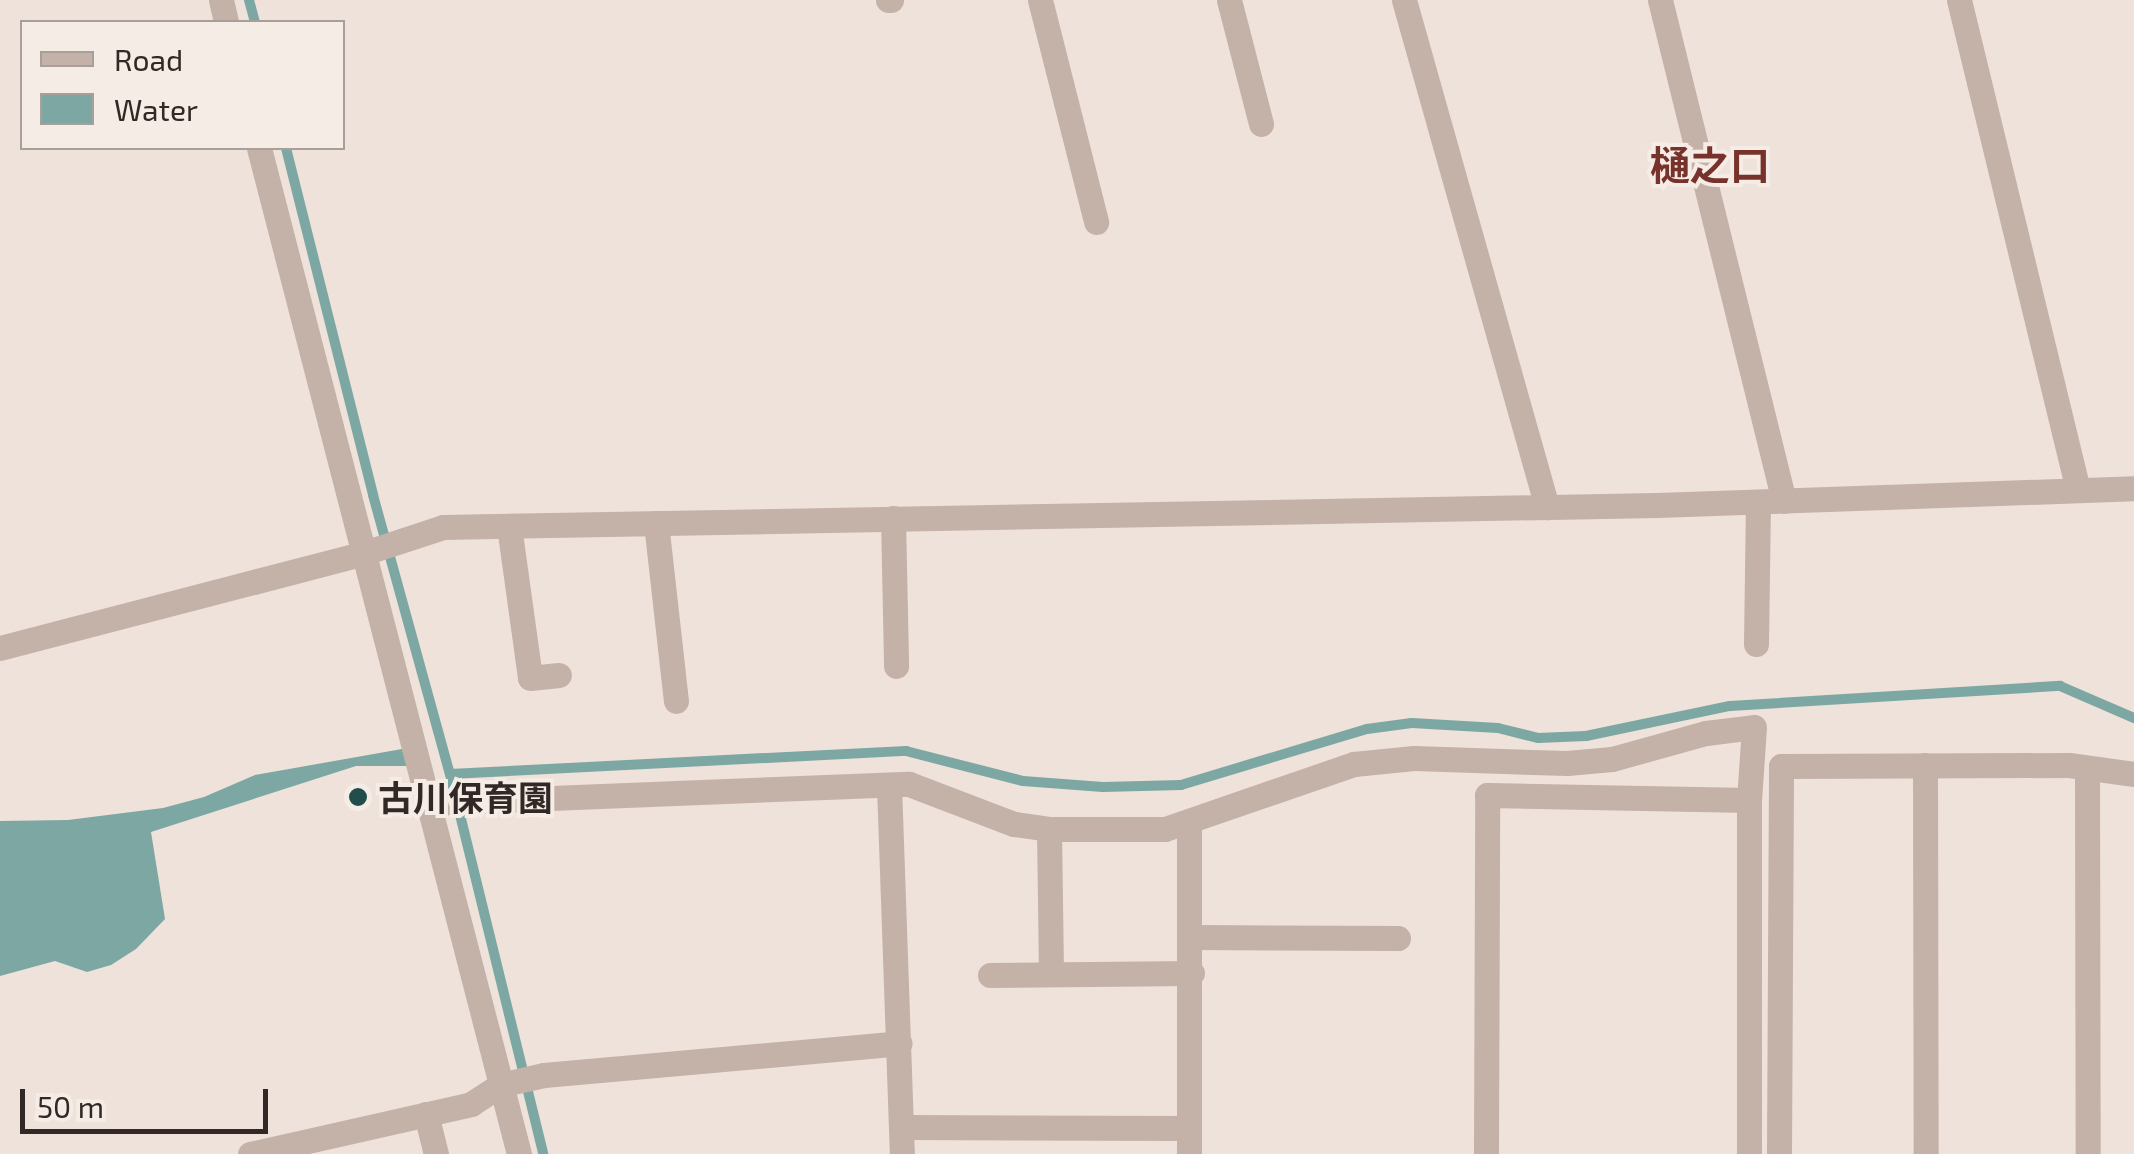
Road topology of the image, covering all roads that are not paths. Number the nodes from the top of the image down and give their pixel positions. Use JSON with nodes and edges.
{"nodes":[{"id":1,"x":1040,"y":0,"type":"edge"},
{"id":2,"x":1228,"y":0,"type":"edge"},
{"id":3,"x":1404,"y":0,"type":"edge"},
{"id":4,"x":1660,"y":0,"type":"edge"},
{"id":5,"x":1959,"y":0,"type":"edge"},
{"id":6,"x":1261,"y":124,"type":"dead end"},
{"id":7,"x":260,"y":150,"type":"edge"},
{"id":8,"x":1096,"y":222,"type":"dead end"},
{"id":9,"x":2134,"y":488,"type":"edge"},
{"id":10,"x":2078,"y":490,"type":"junction"},
{"id":11,"x":1771,"y":501,"type":"junction"},
{"id":12,"x":1547,"y":507,"type":"junction"},
{"id":13,"x":892,"y":518,"type":"junction"},
{"id":14,"x":656,"y":523,"type":"junction"},
{"id":15,"x":509,"y":526,"type":"junction"},
{"id":16,"x":364,"y":553,"type":"junction"},
{"id":17,"x":1756,"y":644,"type":"dead end"},
{"id":18,"x":0,"y":648,"type":"edge"},
{"id":19,"x":896,"y":666,"type":"dead end"},
{"id":20,"x":559,"y":676,"type":"dead end"},
{"id":21,"x":676,"y":701,"type":"dead end"},
{"id":22,"x":1925,"y":765,"type":"junction"},
{"id":23,"x":2087,"y":768,"type":"junction"},
{"id":24,"x":2134,"y":774,"type":"edge"},
{"id":25,"x":889,"y":785,"type":"junction"},
{"id":26,"x":1748,"y":800,"type":"junction"},
{"id":27,"x":428,"y":803,"type":"junction"},
{"id":28,"x":1189,"y":822,"type":"junction"},
{"id":29,"x":1049,"y":829,"type":"junction"},
{"id":30,"x":1748,"y":869,"type":"junction"},
{"id":31,"x":1780,"y":869,"type":"junction"},
{"id":32,"x":1192,"y":937,"type":"junction"},
{"id":33,"x":1398,"y":938,"type":"dead end"},
{"id":34,"x":1192,"y":973,"type":"junction"},
{"id":35,"x":1051,"y":974,"type":"junction"},
{"id":36,"x":990,"y":975,"type":"dead end"},
{"id":37,"x":900,"y":1043,"type":"junction"},
{"id":38,"x":500,"y":1085,"type":"junction"},
{"id":39,"x":1749,"y":1100,"type":"junction"},
{"id":40,"x":1780,"y":1100,"type":"junction"},
{"id":41,"x":426,"y":1114,"type":"junction"},
{"id":42,"x":902,"y":1127,"type":"junction"},
{"id":43,"x":1189,"y":1128,"type":"junction"},
{"id":44,"x":344,"y":1144,"type":"edge"},
{"id":45,"x":250,"y":1154,"type":"edge"},
{"id":46,"x":436,"y":1154,"type":"edge"},
{"id":47,"x":519,"y":1154,"type":"edge"},
{"id":48,"x":902,"y":1154,"type":"edge"},
{"id":49,"x":1189,"y":1154,"type":"edge"},
{"id":50,"x":1486,"y":1154,"type":"edge"},
{"id":51,"x":1749,"y":1154,"type":"edge"},
{"id":52,"x":1779,"y":1154,"type":"edge"},
{"id":53,"x":1926,"y":1154,"type":"edge"},
{"id":54,"x":2088,"y":1154,"type":"edge"}],
"edges":[{"from":1,"to":8,"type":"street"},
{"from":2,"to":6,"type":"street"},
{"from":3,"to":12,"type":"street"},
{"from":4,"to":11,"type":"street"},
{"from":5,"to":10,"type":"street"},
{"from":7,"to":16,"type":"street"},
{"from":9,"to":10,"type":"street"},
{"from":10,"to":11,"type":"street"},
{"from":11,"to":12,"type":"street"},
{"from":11,"to":17,"type":"street"},
{"from":12,"to":13,"type":"street"},
{"from":13,"to":14,"type":"street"},
{"from":13,"to":19,"type":"street"},
{"from":14,"to":15,"type":"street"},
{"from":14,"to":21,"type":"street"},
{"from":15,"to":16,"type":"street"},
{"from":15,"to":20,"type":"street"},
{"from":16,"to":18,"type":"street"},
{"from":16,"to":27,"type":"street"},
{"from":22,"to":23,"type":"street"},
{"from":22,"to":31,"type":"street"},
{"from":22,"to":53,"type":"street"},
{"from":23,"to":24,"type":"street"},
{"from":23,"to":54,"type":"street"},
{"from":25,"to":27,"type":"street"},
{"from":25,"to":29,"type":"street"},
{"from":25,"to":37,"type":"street"},
{"from":26,"to":28,"type":"street"},
{"from":26,"to":30,"type":"street"},
{"from":26,"to":50,"type":"street"},
{"from":27,"to":38,"type":"street"},
{"from":28,"to":29,"type":"street"},
{"from":28,"to":32,"type":"street"},
{"from":29,"to":35,"type":"street"},
{"from":30,"to":31,"type":"street"},
{"from":30,"to":39,"type":"street"},
{"from":31,"to":40,"type":"street"},
{"from":32,"to":33,"type":"street"},
{"from":32,"to":34,"type":"street"},
{"from":34,"to":35,"type":"street"},
{"from":34,"to":43,"type":"street"},
{"from":35,"to":36,"type":"street"},
{"from":37,"to":38,"type":"street"},
{"from":37,"to":42,"type":"street"},
{"from":38,"to":41,"type":"street"},
{"from":38,"to":47,"type":"street"},
{"from":39,"to":40,"type":"street"},
{"from":39,"to":51,"type":"street"},
{"from":40,"to":52,"type":"street"},
{"from":41,"to":44,"type":"street"},
{"from":41,"to":46,"type":"street"},
{"from":42,"to":43,"type":"street"},
{"from":42,"to":48,"type":"street"},
{"from":43,"to":49,"type":"street"},
{"from":44,"to":45,"type":"street"}]}
